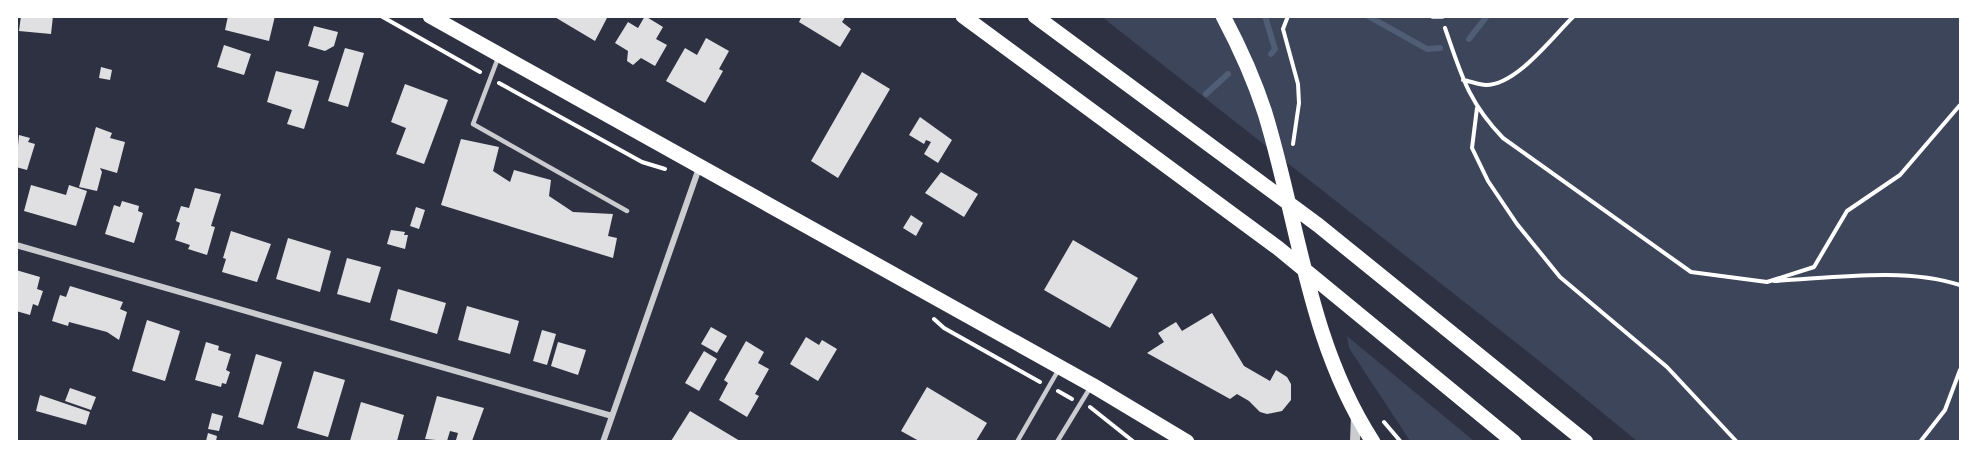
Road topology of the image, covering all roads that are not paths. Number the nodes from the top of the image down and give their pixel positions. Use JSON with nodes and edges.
{"nodes":[{"id":1,"x":430,"y":16,"type":"edge"},
{"id":2,"x":963,"y":16,"type":"edge"},
{"id":3,"x":1035,"y":16,"type":"edge"},
{"id":4,"x":1223,"y":16,"type":"edge"},
{"id":5,"x":1433,"y":16,"type":"edge"},
{"id":6,"x":1442,"y":17,"type":"edge"},
{"id":7,"x":499,"y":55,"type":"junction"},
{"id":8,"x":699,"y":168,"type":"junction"},
{"id":9,"x":627,"y":211,"type":"dead end"},
{"id":10,"x":16,"y":245,"type":"edge"},
{"id":11,"x":1060,"y":368,"type":"junction"},
{"id":12,"x":1092,"y":385,"type":"junction"},
{"id":13,"x":1356,"y":410,"type":"junction"},
{"id":14,"x":612,"y":416,"type":"junction"},
{"id":15,"x":603,"y":441,"type":"edge"},
{"id":16,"x":1017,"y":441,"type":"edge"},
{"id":17,"x":1057,"y":441,"type":"edge"},
{"id":18,"x":1187,"y":441,"type":"edge"},
{"id":19,"x":1355,"y":441,"type":"edge"},
{"id":20,"x":1373,"y":441,"type":"edge"},
{"id":21,"x":1514,"y":441,"type":"edge"},
{"id":22,"x":1586,"y":441,"type":"edge"}],
"edges":[{"from":1,"to":7,"type":"main road"},
{"from":2,"to":21,"type":"main road"},
{"from":3,"to":22,"type":"main road"},
{"from":4,"to":13,"type":"main road"},
{"from":5,"to":6,"type":"street"},
{"from":7,"to":8,"type":"main road"},
{"from":7,"to":9,"type":"lane"},
{"from":8,"to":11,"type":"main road"},
{"from":8,"to":14,"type":"street"},
{"from":10,"to":14,"type":"street"},
{"from":11,"to":12,"type":"main road"},
{"from":11,"to":16,"type":"lane"},
{"from":12,"to":17,"type":"lane"},
{"from":12,"to":18,"type":"main road"},
{"from":13,"to":19,"type":"street"},
{"from":13,"to":20,"type":"main road"},
{"from":14,"to":15,"type":"street"}]}
